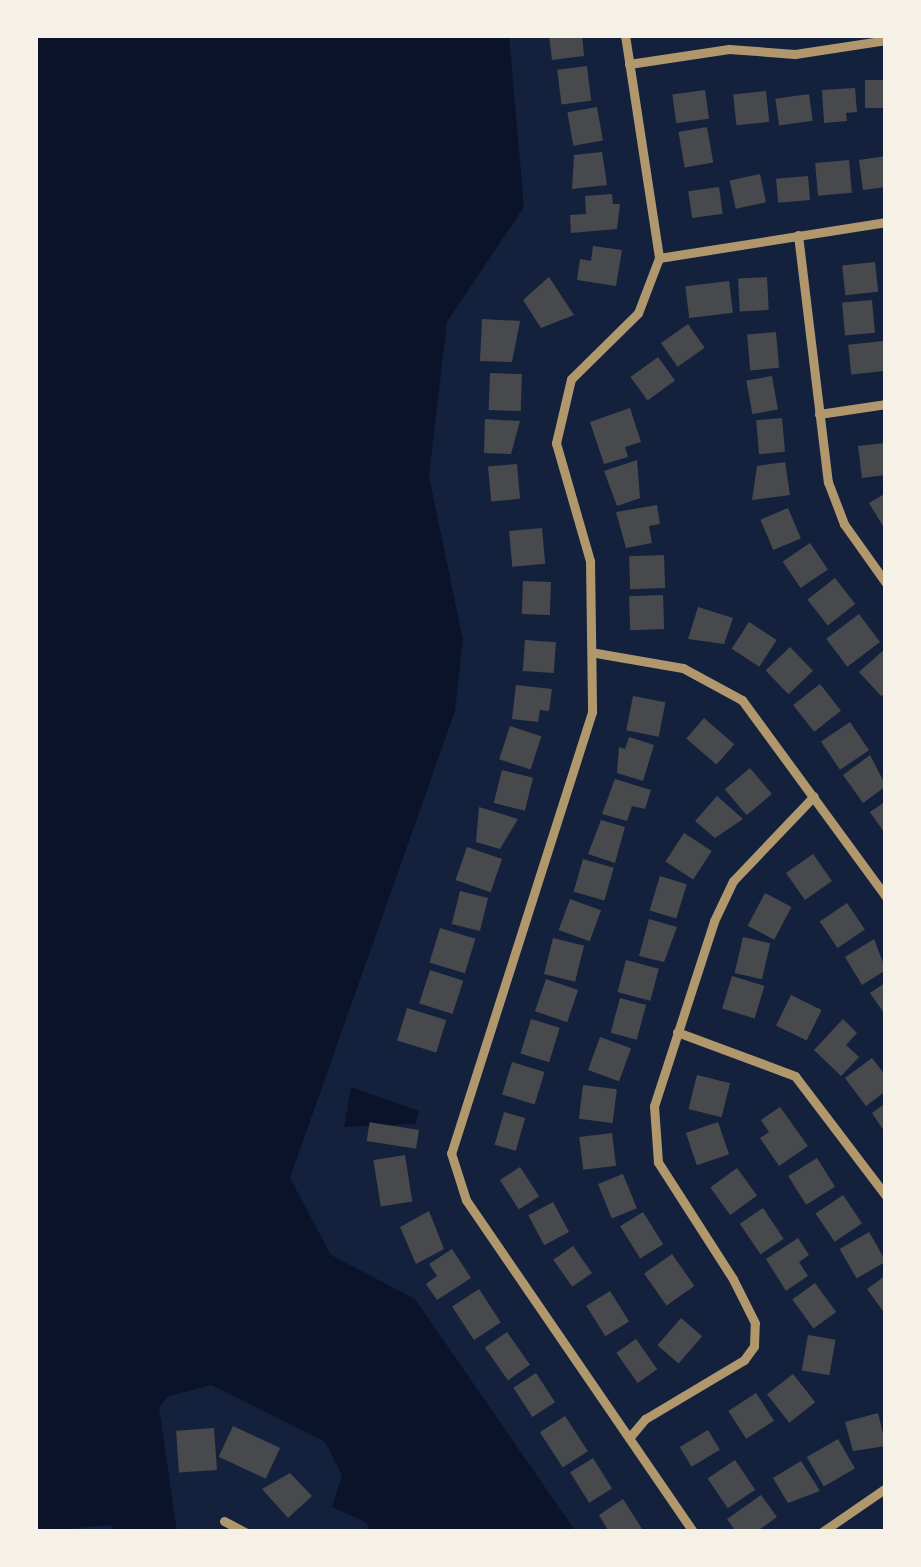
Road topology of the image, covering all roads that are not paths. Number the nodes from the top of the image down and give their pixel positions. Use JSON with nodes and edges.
{"nodes":[{"id":1,"x":625,"y":35,"type":"edge"},
{"id":2,"x":830,"y":35,"type":"edge"},
{"id":3,"x":886,"y":40,"type":"edge"},
{"id":4,"x":832,"y":48,"type":"junction"},
{"id":5,"x":629,"y":64,"type":"junction"},
{"id":6,"x":886,"y":222,"type":"edge"},
{"id":7,"x":798,"y":235,"type":"junction"},
{"id":8,"x":659,"y":258,"type":"junction"},
{"id":9,"x":886,"y":404,"type":"edge"},
{"id":10,"x":819,"y":414,"type":"junction"},
{"id":11,"x":886,"y":584,"type":"edge"},
{"id":12,"x":596,"y":653,"type":"junction"},
{"id":13,"x":814,"y":796,"type":"junction"},
{"id":14,"x":886,"y":897,"type":"edge"},
{"id":15,"x":677,"y":1032,"type":"junction"},
{"id":16,"x":886,"y":1196,"type":"edge"},
{"id":17,"x":629,"y":1438,"type":"junction"},
{"id":18,"x":885,"y":1491,"type":"edge"},
{"id":19,"x":224,"y":1521,"type":"dead end"},
{"id":20,"x":245,"y":1532,"type":"edge"},
{"id":21,"x":693,"y":1532,"type":"edge"},
{"id":22,"x":822,"y":1532,"type":"edge"}],
"edges":[{"from":1,"to":5,"type":"street"},
{"from":2,"to":4,"type":"street"},
{"from":3,"to":4,"type":"street"},
{"from":4,"to":5,"type":"street"},
{"from":5,"to":8,"type":"street"},
{"from":6,"to":7,"type":"street"},
{"from":7,"to":8,"type":"street"},
{"from":7,"to":10,"type":"street"},
{"from":8,"to":12,"type":"street"},
{"from":9,"to":10,"type":"street"},
{"from":10,"to":11,"type":"street"},
{"from":12,"to":13,"type":"street"},
{"from":12,"to":17,"type":"street"},
{"from":13,"to":14,"type":"street"},
{"from":13,"to":15,"type":"street"},
{"from":15,"to":16,"type":"street"},
{"from":15,"to":17,"type":"street"},
{"from":17,"to":21,"type":"street"},
{"from":18,"to":22,"type":"street"},
{"from":19,"to":20,"type":"street"}]}
